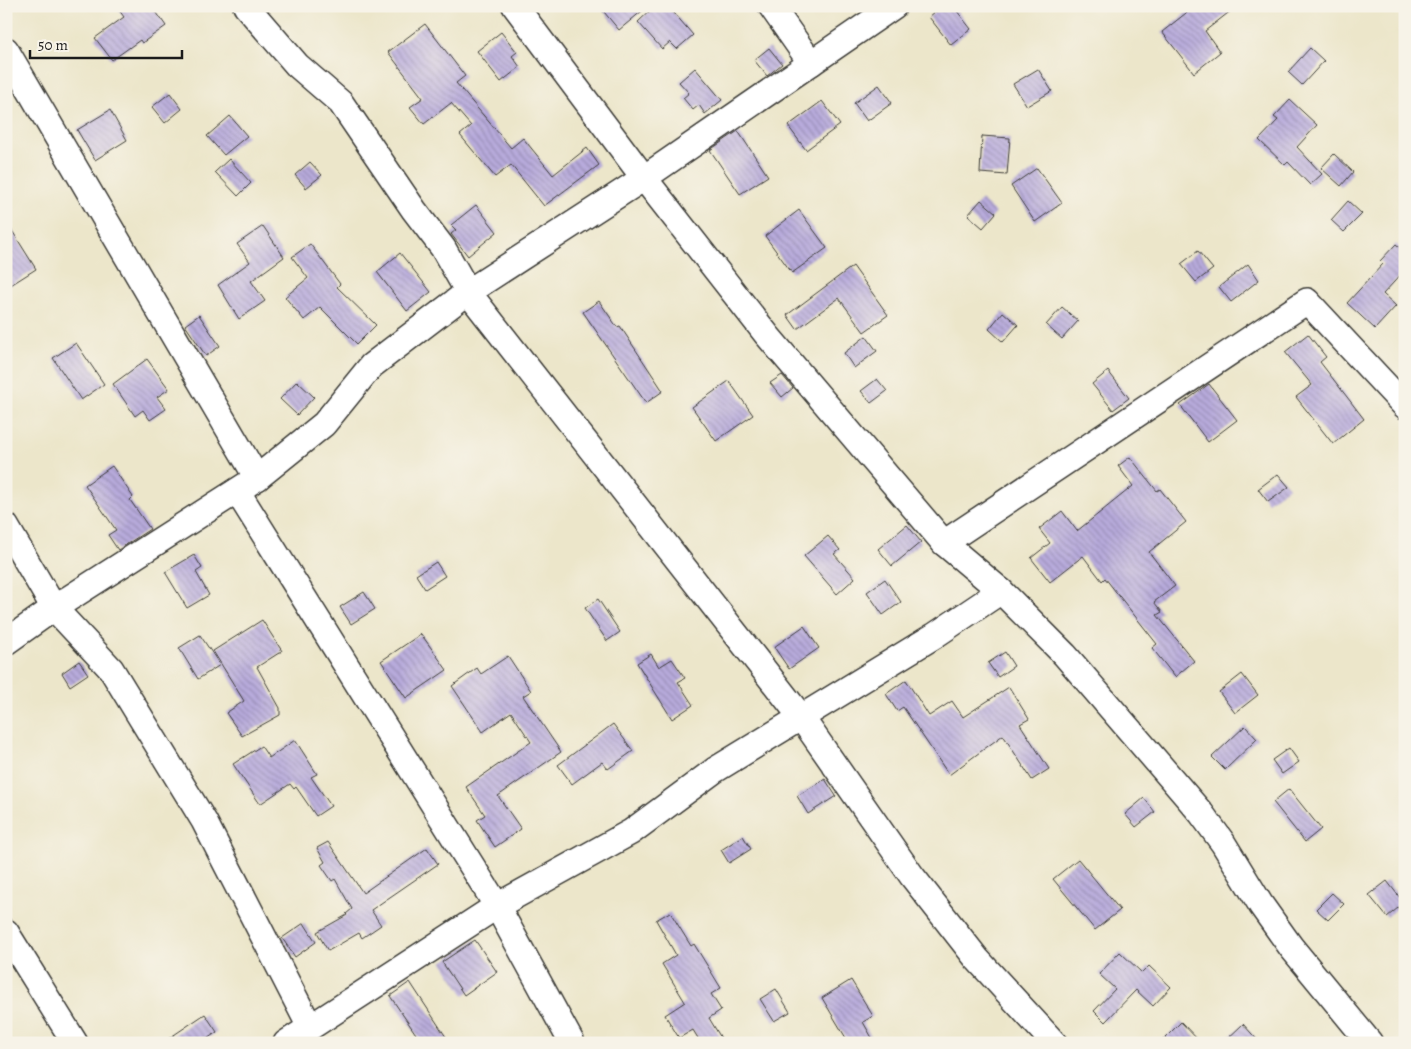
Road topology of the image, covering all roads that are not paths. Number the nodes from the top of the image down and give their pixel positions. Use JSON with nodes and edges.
{"nodes":[{"id":1,"x":246,"y":6,"type":"edge"},
{"id":2,"x":514,"y":6,"type":"edge"},
{"id":3,"x":771,"y":6,"type":"edge"},
{"id":4,"x":894,"y":6,"type":"edge"},
{"id":5,"x":6,"y":50,"type":"edge"},
{"id":6,"x":811,"y":63,"type":"junction"},
{"id":7,"x":644,"y":178,"type":"junction"},
{"id":8,"x":468,"y":292,"type":"junction"},
{"id":9,"x":1403,"y":401,"type":"edge"},
{"id":10,"x":247,"y":484,"type":"junction"},
{"id":11,"x":6,"y":526,"type":"edge"},
{"id":12,"x":944,"y":543,"type":"junction"},
{"id":13,"x":1001,"y":591,"type":"junction"},
{"id":14,"x":54,"y":608,"type":"junction"},
{"id":15,"x":6,"y":642,"type":"edge"},
{"id":16,"x":801,"y":717,"type":"junction"},
{"id":17,"x":497,"y":906,"type":"junction"},
{"id":18,"x":6,"y":932,"type":"edge"},
{"id":19,"x":310,"y":1027,"type":"junction"},
{"id":20,"x":75,"y":1043,"type":"edge"},
{"id":21,"x":286,"y":1043,"type":"edge"},
{"id":22,"x":572,"y":1043,"type":"edge"},
{"id":23,"x":1054,"y":1043,"type":"edge"},
{"id":24,"x":1370,"y":1043,"type":"edge"}],
"edges":[{"from":1,"to":8,"type":"street"},
{"from":2,"to":7,"type":"street"},
{"from":3,"to":6,"type":"street"},
{"from":4,"to":6,"type":"street"},
{"from":5,"to":10,"type":"street"},
{"from":6,"to":7,"type":"street"},
{"from":7,"to":8,"type":"street"},
{"from":7,"to":12,"type":"street"},
{"from":8,"to":10,"type":"street"},
{"from":8,"to":16,"type":"street"},
{"from":9,"to":12,"type":"street"},
{"from":10,"to":14,"type":"street"},
{"from":10,"to":17,"type":"street"},
{"from":11,"to":14,"type":"street"},
{"from":12,"to":13,"type":"street"},
{"from":13,"to":16,"type":"street"},
{"from":13,"to":24,"type":"street"},
{"from":14,"to":15,"type":"street"},
{"from":14,"to":19,"type":"street"},
{"from":16,"to":17,"type":"street"},
{"from":16,"to":23,"type":"street"},
{"from":17,"to":19,"type":"street"},
{"from":17,"to":22,"type":"street"},
{"from":18,"to":20,"type":"street"},
{"from":19,"to":21,"type":"street"}]}
